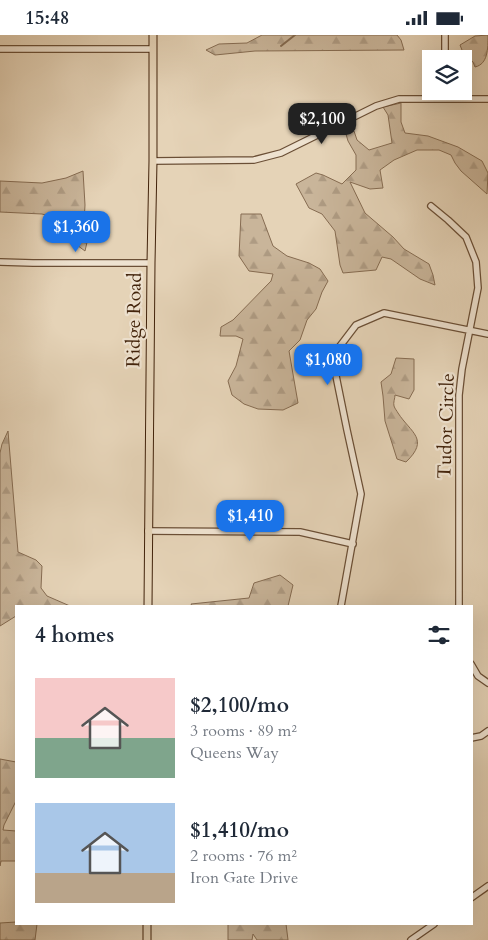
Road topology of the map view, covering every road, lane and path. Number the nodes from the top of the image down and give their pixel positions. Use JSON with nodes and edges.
{"nodes":[{"id":1,"x":153,"y":35,"type":"edge"},
{"id":2,"x":445,"y":35,"type":"edge"},
{"id":3,"x":0,"y":49,"type":"edge"},
{"id":4,"x":153,"y":49,"type":"junction"},
{"id":5,"x":445,"y":50,"type":"edge"},
{"id":6,"x":422,"y":99,"type":"edge"},
{"id":7,"x":472,"y":99,"type":"edge"},
{"id":8,"x":488,"y":99,"type":"edge"},
{"id":9,"x":153,"y":161,"type":"junction"},
{"id":10,"x":431,"y":206,"type":"dead end"},
{"id":11,"x":0,"y":262,"type":"edge"},
{"id":12,"x":151,"y":263,"type":"junction"},
{"id":13,"x":470,"y":331,"type":"junction"},
{"id":14,"x":488,"y":334,"type":"edge"},
{"id":15,"x":148,"y":531,"type":"junction"},
{"id":16,"x":353,"y":544,"type":"junction"},
{"id":17,"x":148,"y":605,"type":"edge"},
{"id":18,"x":341,"y":605,"type":"edge"},
{"id":19,"x":459,"y":605,"type":"edge"},
{"id":20,"x":473,"y":667,"type":"edge"},
{"id":21,"x":488,"y":683,"type":"edge"},
{"id":22,"x":488,"y":731,"type":"edge"},
{"id":23,"x":473,"y":738,"type":"edge"},
{"id":24,"x":488,"y":886,"type":"edge"},
{"id":25,"x":473,"y":897,"type":"edge"},
{"id":26,"x":147,"y":925,"type":"edge"},
{"id":27,"x":433,"y":925,"type":"edge"},
{"id":28,"x":146,"y":940,"type":"edge"},
{"id":29,"x":411,"y":940,"type":"edge"}],
"edges":[{"from":1,"to":4,"type":"main road","name":"Ridge Road"},
{"from":2,"to":5,"type":"street"},
{"from":3,"to":4,"type":"street"},
{"from":4,"to":9,"type":"main road","name":"Ridge Road"},
{"from":6,"to":9,"type":"street"},
{"from":7,"to":8,"type":"street"},
{"from":9,"to":12,"type":"main road","name":"Ridge Road"},
{"from":10,"to":13,"type":"street","name":"Tudor Circle"},
{"from":11,"to":12,"type":"street"},
{"from":12,"to":15,"type":"main road","name":"Ridge Road"},
{"from":13,"to":14,"type":"street"},
{"from":13,"to":16,"type":"street"},
{"from":13,"to":19,"type":"street","name":"Tudor Circle"},
{"from":15,"to":16,"type":"street"},
{"from":15,"to":17,"type":"main road","name":"Ridge Road"},
{"from":16,"to":18,"type":"street"},
{"from":20,"to":21,"type":"street"},
{"from":22,"to":23,"type":"street"},
{"from":24,"to":25,"type":"street"},
{"from":26,"to":28,"type":"main road"},
{"from":27,"to":29,"type":"street"}]}
